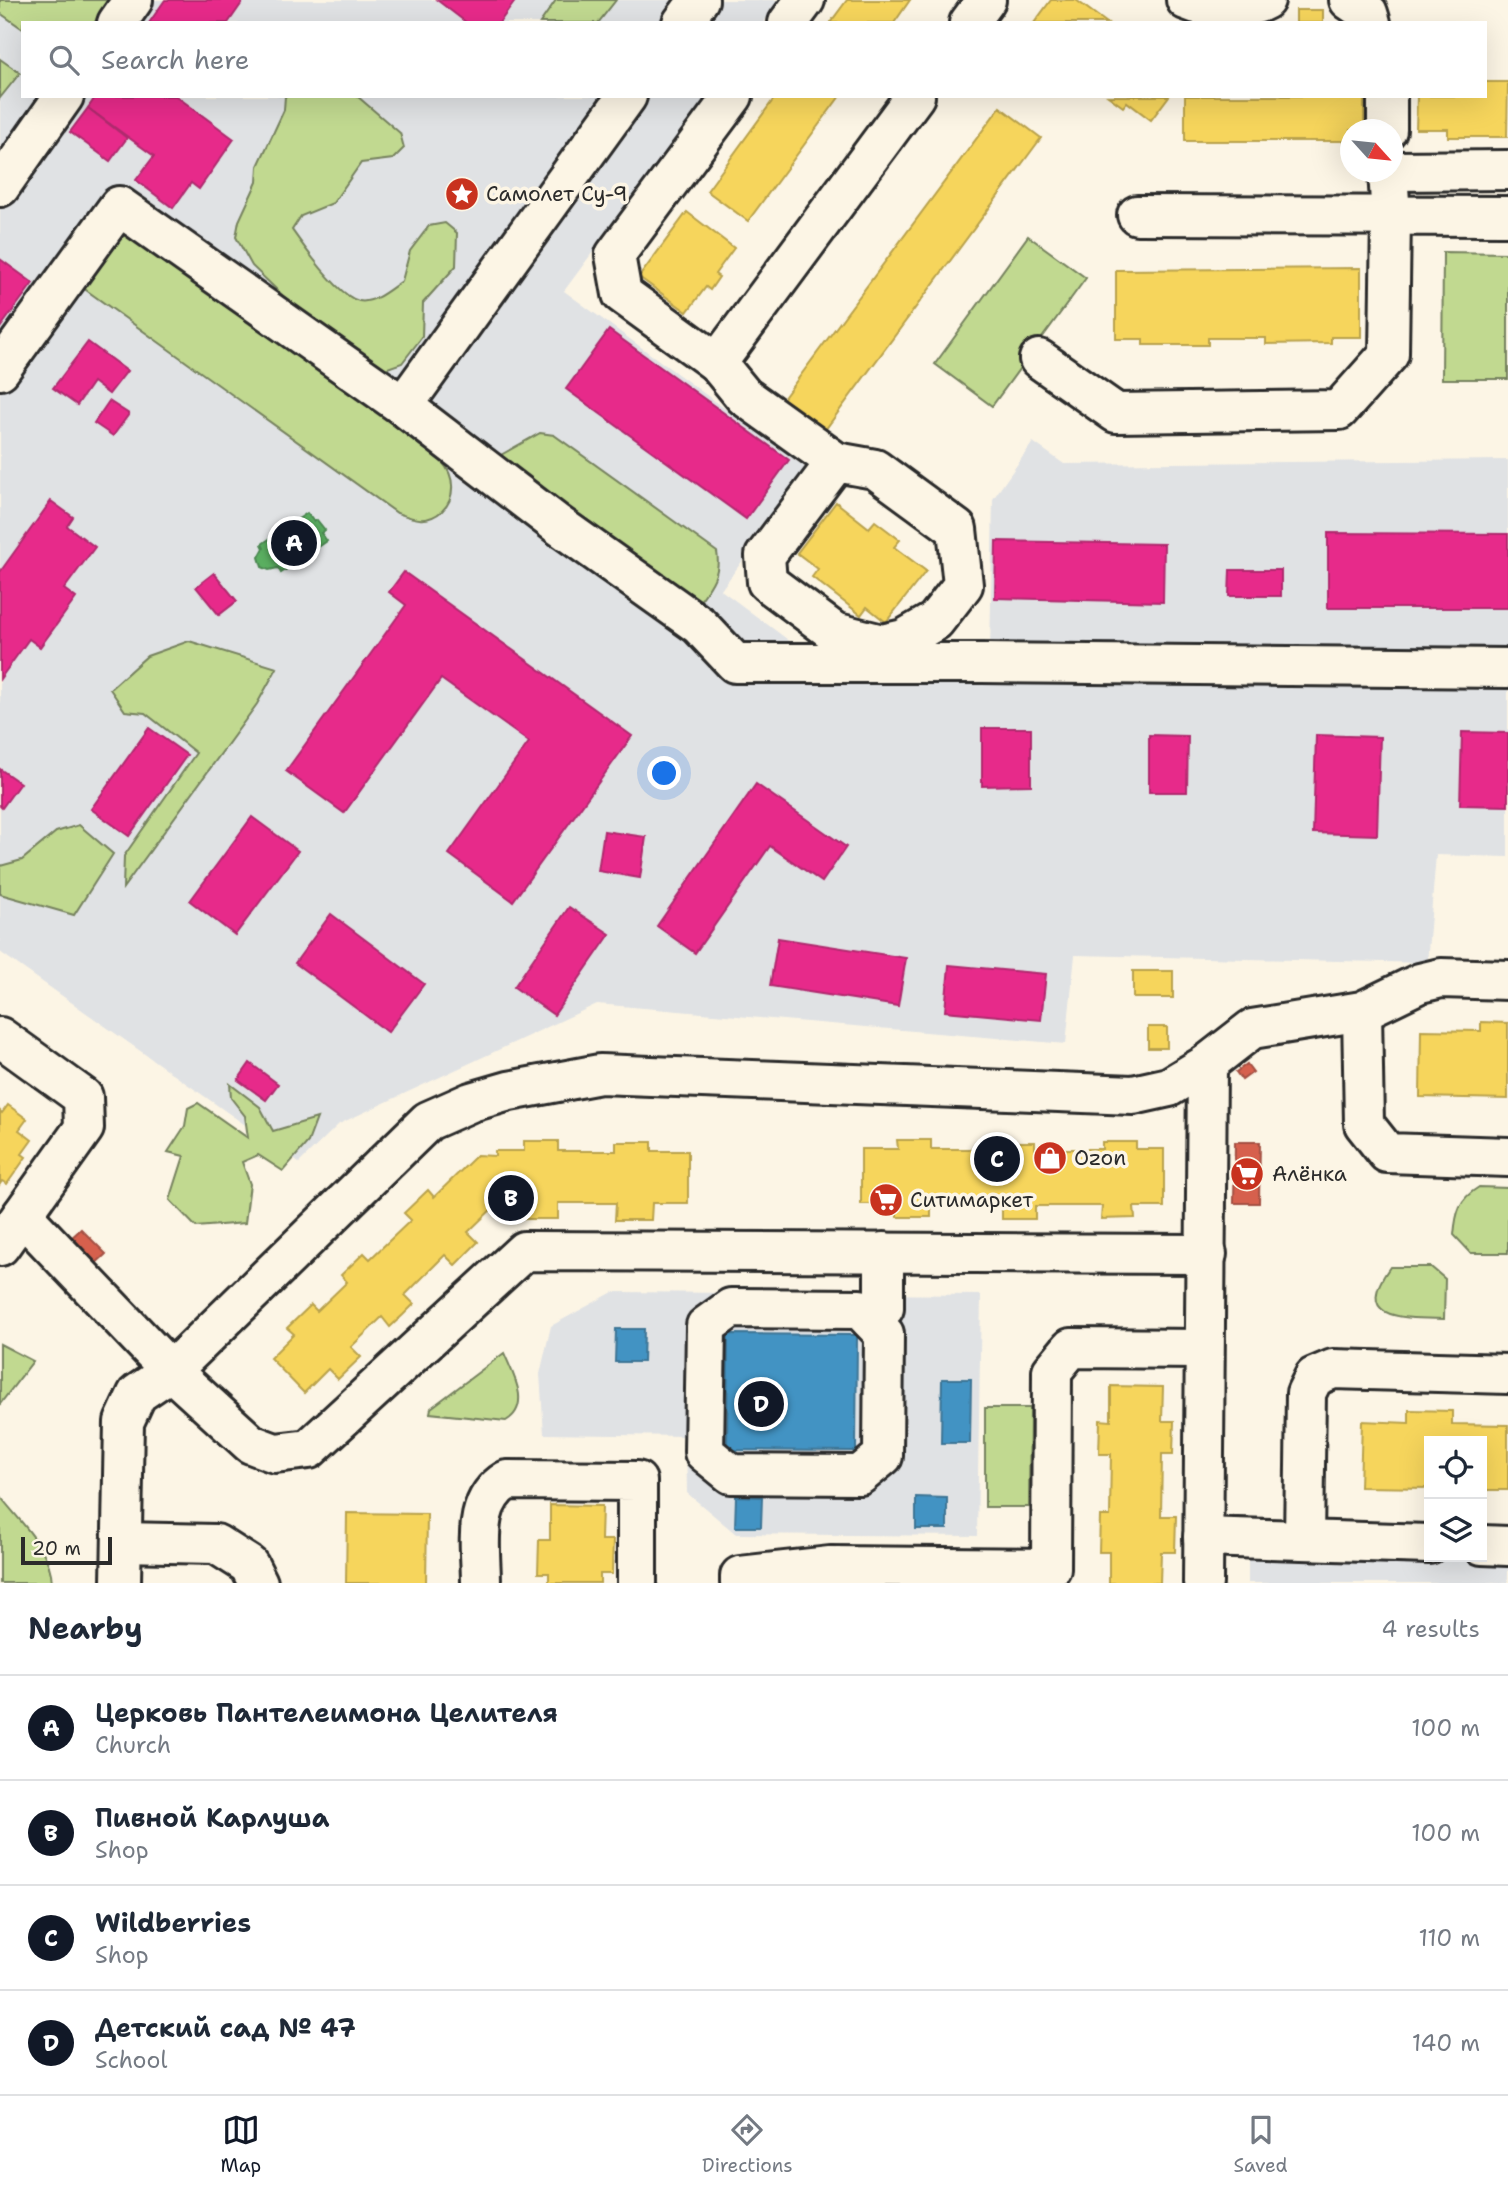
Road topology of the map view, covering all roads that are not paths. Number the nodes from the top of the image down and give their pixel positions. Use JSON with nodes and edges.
{"nodes":[{"id":1,"x":133,"y":0,"type":"edge"},
{"id":2,"x":699,"y":0,"type":"edge"},
{"id":3,"x":805,"y":0,"type":"edge"},
{"id":4,"x":986,"y":0,"type":"edge"},
{"id":5,"x":1186,"y":0,"type":"edge"},
{"id":6,"x":1265,"y":0,"type":"edge"},
{"id":7,"x":1349,"y":0,"type":"edge"},
{"id":8,"x":118,"y":21,"type":"edge"},
{"id":9,"x":683,"y":21,"type":"edge"},
{"id":10,"x":789,"y":21,"type":"edge"},
{"id":11,"x":970,"y":21,"type":"edge"},
{"id":12,"x":1370,"y":21,"type":"edge"},
{"id":13,"x":63,"y":98,"type":"edge"},
{"id":14,"x":626,"y":98,"type":"edge"},
{"id":15,"x":732,"y":98,"type":"edge"},
{"id":16,"x":914,"y":98,"type":"edge"},
{"id":17,"x":1387,"y":98,"type":"edge"},
{"id":18,"x":1387,"y":119,"type":"edge"},
{"id":19,"x":1508,"y":170,"type":"edge"},
{"id":20,"x":1403,"y":171,"type":"edge"},
{"id":21,"x":1390,"y":182,"type":"edge"},
{"id":22,"x":0,"y":187,"type":"edge"},
{"id":23,"x":1138,"y":215,"type":"dead end"},
{"id":24,"x":1508,"y":216,"type":"edge"},
{"id":25,"x":1391,"y":217,"type":"junction"},
{"id":26,"x":1039,"y":359,"type":"dead end"},
{"id":27,"x":717,"y":363,"type":"junction"},
{"id":28,"x":0,"y":370,"type":"edge"},
{"id":29,"x":403,"y":406,"type":"junction"},
{"id":30,"x":836,"y":462,"type":"junction"},
{"id":31,"x":1508,"y":668,"type":"edge"},
{"id":32,"x":1508,"y":980,"type":"edge"},
{"id":33,"x":1362,"y":1011,"type":"junction"},
{"id":34,"x":0,"y":1037,"type":"edge"},
{"id":35,"x":1207,"y":1064,"type":"junction"},
{"id":36,"x":1508,"y":1157,"type":"edge"},
{"id":37,"x":22,"y":1215,"type":"junction"},
{"id":38,"x":0,"y":1246,"type":"edge"},
{"id":39,"x":884,"y":1252,"type":"junction"},
{"id":40,"x":1207,"y":1254,"type":"junction"},
{"id":41,"x":871,"y":1320,"type":"junction"},
{"id":42,"x":1203,"y":1349,"type":"junction"},
{"id":43,"x":171,"y":1371,"type":"junction"},
{"id":44,"x":1508,"y":1374,"type":"edge"},
{"id":45,"x":1203,"y":1537,"type":"junction"},
{"id":46,"x":1304,"y":1540,"type":"junction"},
{"id":47,"x":122,"y":1542,"type":"junction"},
{"id":48,"x":1424,"y":1544,"type":"edge"},
{"id":49,"x":1487,"y":1545,"type":"edge"},
{"id":50,"x":1508,"y":1546,"type":"edge"},
{"id":51,"x":121,"y":1583,"type":"edge"},
{"id":52,"x":258,"y":1583,"type":"edge"},
{"id":53,"x":481,"y":1583,"type":"edge"},
{"id":54,"x":637,"y":1583,"type":"edge"},
{"id":55,"x":740,"y":1583,"type":"edge"},
{"id":56,"x":1203,"y":1583,"type":"edge"}],
"edges":[{"from":1,"to":8,"type":"lane"},
{"from":2,"to":9,"type":"lane"},
{"from":3,"to":10,"type":"lane"},
{"from":4,"to":11,"type":"lane"},
{"from":5,"to":6,"type":"lane"},
{"from":7,"to":12,"type":"lane"},
{"from":13,"to":22,"type":"lane"},
{"from":14,"to":29,"type":"lane"},
{"from":15,"to":27,"type":"lane"},
{"from":16,"to":27,"type":"lane"},
{"from":17,"to":18,"type":"lane"},
{"from":19,"to":20,"type":"lane"},
{"from":21,"to":25,"type":"lane"},
{"from":23,"to":25,"type":"lane"},
{"from":24,"to":25,"type":"lane"},
{"from":25,"to":26,"type":"lane"},
{"from":27,"to":30,"type":"lane"},
{"from":28,"to":29,"type":"lane"},
{"from":29,"to":31,"type":"lane"},
{"from":30,"to":30,"type":"lane"},
{"from":32,"to":33,"type":"lane"},
{"from":33,"to":35,"type":"lane"},
{"from":33,"to":36,"type":"lane"},
{"from":34,"to":37,"type":"lane"},
{"from":35,"to":40,"type":"lane"},
{"from":35,"to":43,"type":"lane"},
{"from":37,"to":38,"type":"lane"},
{"from":37,"to":43,"type":"lane"},
{"from":39,"to":40,"type":"lane"},
{"from":39,"to":41,"type":"lane"},
{"from":39,"to":43,"type":"lane"},
{"from":40,"to":42,"type":"lane"},
{"from":41,"to":41,"type":"lane"},
{"from":42,"to":45,"type":"lane"},
{"from":42,"to":55,"type":"lane"},
{"from":43,"to":47,"type":"lane"},
{"from":44,"to":46,"type":"lane"},
{"from":45,"to":46,"type":"lane"},
{"from":45,"to":56,"type":"lane"},
{"from":46,"to":48,"type":"lane"},
{"from":47,"to":51,"type":"lane"},
{"from":47,"to":52,"type":"lane"},
{"from":49,"to":50,"type":"lane"},
{"from":53,"to":54,"type":"lane"}]}
